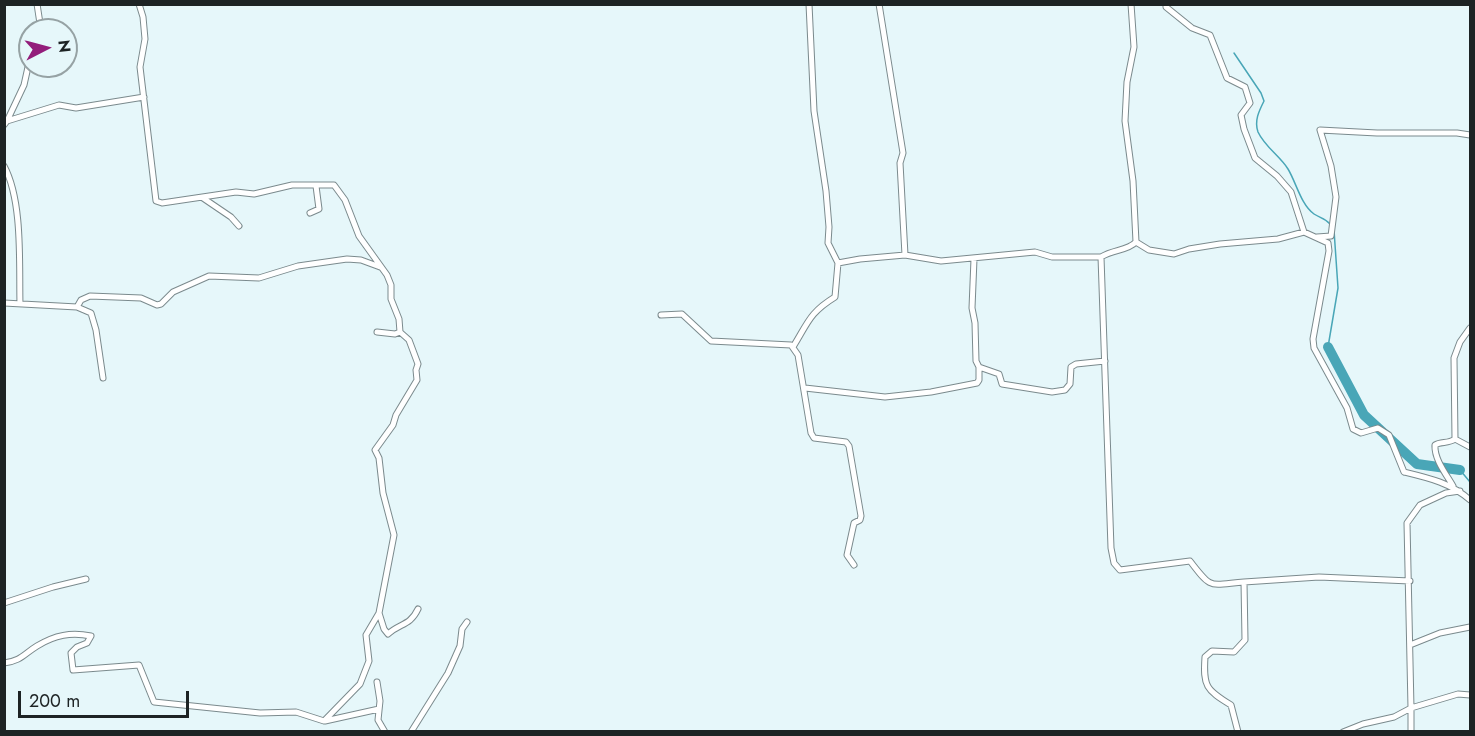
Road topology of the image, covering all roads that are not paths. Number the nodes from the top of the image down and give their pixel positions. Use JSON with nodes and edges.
{"nodes":[{"id":1,"x":139,"y":4,"type":"edge"},
{"id":2,"x":809,"y":4,"type":"edge"},
{"id":3,"x":879,"y":4,"type":"edge"},
{"id":4,"x":1131,"y":4,"type":"edge"},
{"id":5,"x":1166,"y":4,"type":"edge"},
{"id":6,"x":26,"y":78,"type":"edge"},
{"id":7,"x":144,"y":97,"type":"junction"},
{"id":8,"x":6,"y":123,"type":"edge"},
{"id":9,"x":1470,"y":135,"type":"edge"},
{"id":10,"x":4,"y":166,"type":"edge"},
{"id":11,"x":316,"y":186,"type":"junction"},
{"id":12,"x":203,"y":198,"type":"junction"},
{"id":13,"x":310,"y":213,"type":"dead end"},
{"id":14,"x":239,"y":226,"type":"dead end"},
{"id":15,"x":1304,"y":232,"type":"junction"},
{"id":16,"x":1315,"y":237,"type":"junction"},
{"id":17,"x":1137,"y":242,"type":"junction"},
{"id":18,"x":905,"y":255,"type":"junction"},
{"id":19,"x":1101,"y":257,"type":"junction"},
{"id":20,"x":974,"y":259,"type":"junction"},
{"id":21,"x":838,"y":263,"type":"junction"},
{"id":22,"x":381,"y":267,"type":"junction"},
{"id":23,"x":4,"y":303,"type":"edge"},
{"id":24,"x":20,"y":304,"type":"junction"},
{"id":25,"x":77,"y":307,"type":"junction"},
{"id":26,"x":662,"y":315,"type":"dead end"},
{"id":27,"x":1470,"y":328,"type":"edge"},
{"id":28,"x":377,"y":332,"type":"dead end"},
{"id":29,"x":400,"y":332,"type":"junction"},
{"id":30,"x":793,"y":347,"type":"junction"},
{"id":31,"x":1105,"y":361,"type":"junction"},
{"id":32,"x":979,"y":367,"type":"junction"},
{"id":33,"x":103,"y":378,"type":"dead end"},
{"id":34,"x":805,"y":388,"type":"junction"},
{"id":35,"x":1455,"y":439,"type":"junction"},
{"id":36,"x":1470,"y":447,"type":"edge"},
{"id":37,"x":1454,"y":487,"type":"junction"},
{"id":38,"x":1460,"y":491,"type":"junction"},
{"id":39,"x":1470,"y":500,"type":"edge"},
{"id":40,"x":854,"y":565,"type":"dead end"},
{"id":41,"x":86,"y":579,"type":"dead end"},
{"id":42,"x":1410,"y":581,"type":"junction"},
{"id":43,"x":1244,"y":582,"type":"junction"},
{"id":44,"x":4,"y":603,"type":"edge"},
{"id":45,"x":418,"y":609,"type":"dead end"},
{"id":46,"x":379,"y":613,"type":"junction"},
{"id":47,"x":467,"y":622,"type":"dead end"},
{"id":48,"x":1470,"y":627,"type":"edge"},
{"id":49,"x":1410,"y":645,"type":"junction"},
{"id":50,"x":4,"y":663,"type":"edge"},
{"id":51,"x":377,"y":682,"type":"dead end"},
{"id":52,"x":1470,"y":695,"type":"edge"},
{"id":53,"x":1411,"y":708,"type":"junction"},
{"id":54,"x":379,"y":709,"type":"junction"},
{"id":55,"x":324,"y":721,"type":"junction"},
{"id":56,"x":385,"y":732,"type":"edge"},
{"id":57,"x":411,"y":732,"type":"edge"},
{"id":58,"x":1238,"y":732,"type":"edge"},
{"id":59,"x":1343,"y":732,"type":"edge"},
{"id":60,"x":1411,"y":732,"type":"edge"}],
"edges":[{"from":1,"to":7,"type":"street"},
{"from":2,"to":21,"type":"street"},
{"from":3,"to":18,"type":"street"},
{"from":4,"to":17,"type":"street"},
{"from":5,"to":15,"type":"street"},
{"from":6,"to":8,"type":"street"},
{"from":7,"to":8,"type":"street"},
{"from":7,"to":12,"type":"street"},
{"from":9,"to":16,"type":"street"},
{"from":10,"to":24,"type":"street"},
{"from":11,"to":12,"type":"street"},
{"from":11,"to":13,"type":"street"},
{"from":11,"to":22,"type":"street"},
{"from":12,"to":14,"type":"street"},
{"from":15,"to":16,"type":"street"},
{"from":15,"to":17,"type":"street"},
{"from":16,"to":37,"type":"street"},
{"from":17,"to":19,"type":"street"},
{"from":18,"to":20,"type":"street"},
{"from":18,"to":21,"type":"street"},
{"from":19,"to":20,"type":"street"},
{"from":19,"to":31,"type":"street"},
{"from":20,"to":32,"type":"street"},
{"from":21,"to":30,"type":"street"},
{"from":22,"to":25,"type":"street"},
{"from":22,"to":29,"type":"street"},
{"from":23,"to":24,"type":"street"},
{"from":24,"to":25,"type":"street"},
{"from":25,"to":33,"type":"street"},
{"from":26,"to":30,"type":"street"},
{"from":27,"to":35,"type":"street"},
{"from":28,"to":29,"type":"street"},
{"from":29,"to":46,"type":"street"},
{"from":30,"to":34,"type":"street"},
{"from":31,"to":32,"type":"street"},
{"from":31,"to":43,"type":"street"},
{"from":32,"to":34,"type":"street"},
{"from":34,"to":40,"type":"street"},
{"from":35,"to":36,"type":"street"},
{"from":35,"to":37,"type":"street"},
{"from":37,"to":38,"type":"street"},
{"from":38,"to":39,"type":"street"},
{"from":38,"to":42,"type":"street"},
{"from":41,"to":44,"type":"street"},
{"from":42,"to":43,"type":"street"},
{"from":42,"to":49,"type":"street"},
{"from":43,"to":58,"type":"street"},
{"from":45,"to":46,"type":"street"},
{"from":46,"to":55,"type":"street"},
{"from":47,"to":57,"type":"street"},
{"from":48,"to":49,"type":"street"},
{"from":49,"to":53,"type":"street"},
{"from":50,"to":55,"type":"street"},
{"from":51,"to":54,"type":"street"},
{"from":52,"to":53,"type":"street"},
{"from":53,"to":59,"type":"street"},
{"from":53,"to":60,"type":"street"},
{"from":54,"to":55,"type":"street"},
{"from":54,"to":56,"type":"street"}]}
